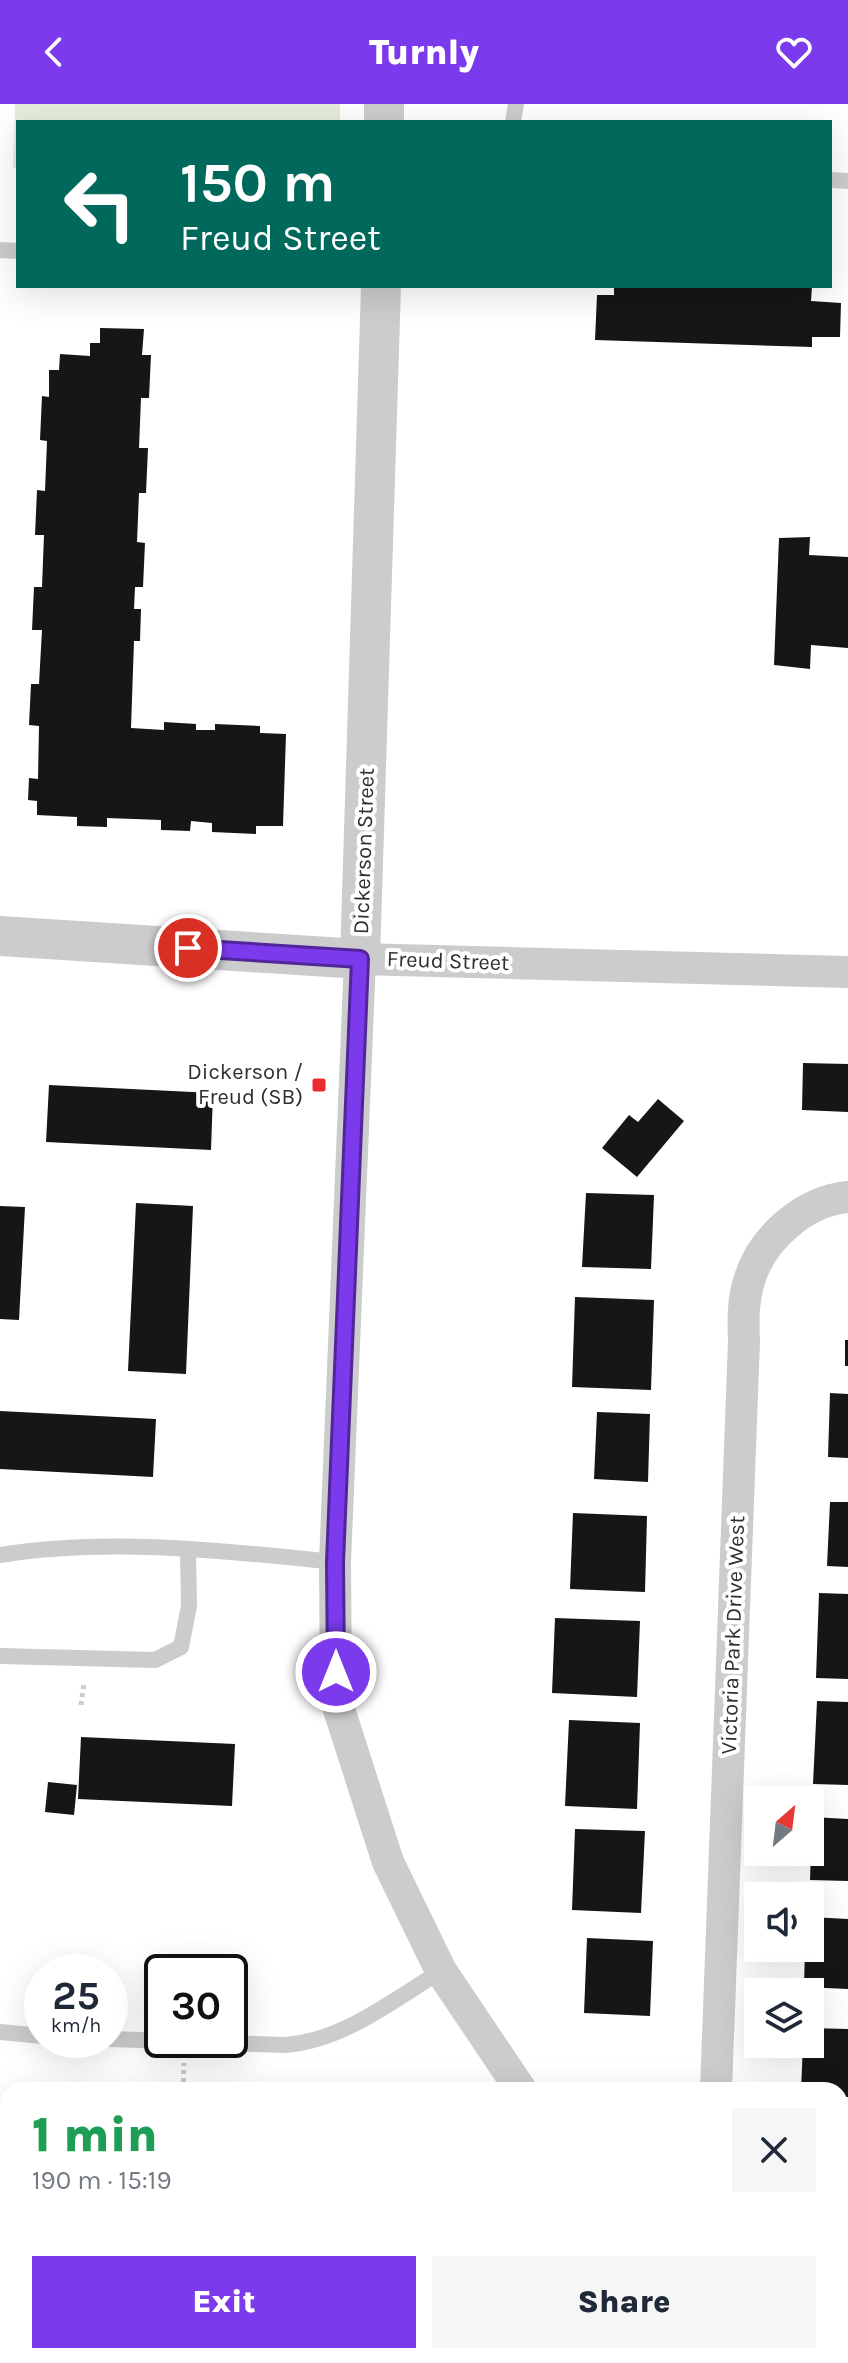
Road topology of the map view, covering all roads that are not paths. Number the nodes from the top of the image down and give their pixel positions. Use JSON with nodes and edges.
{"nodes":[{"id":1,"x":381,"y":288,"type":"edge"},
{"id":2,"x":0,"y":936,"type":"edge"},
{"id":3,"x":360,"y":959,"type":"junction"},
{"id":4,"x":848,"y":972,"type":"edge"},
{"id":5,"x":848,"y":1197,"type":"edge"},
{"id":6,"x":188,"y":1549,"type":"junction"},
{"id":7,"x":0,"y":1555,"type":"edge"},
{"id":8,"x":335,"y":1562,"type":"junction"},
{"id":9,"x":0,"y":1656,"type":"edge"},
{"id":10,"x":441,"y":1971,"type":"junction"},
{"id":11,"x":0,"y":2032,"type":"edge"},
{"id":12,"x":24,"y":2034,"type":"edge"},
{"id":13,"x":128,"y":2040,"type":"edge"},
{"id":14,"x":516,"y":2082,"type":"edge"},
{"id":15,"x":716,"y":2082,"type":"edge"}],
"edges":[{"from":1,"to":3,"type":"street","name":"Dickerson Street"},
{"from":2,"to":3,"type":"street","name":"Freud Street"},
{"from":3,"to":4,"type":"street","name":"Freud Street"},
{"from":3,"to":8,"type":"street","name":"Dickerson Street"},
{"from":5,"to":15,"type":"street","name":"Victoria Park Drive West"},
{"from":6,"to":7,"type":"lane"},
{"from":6,"to":8,"type":"lane"},
{"from":6,"to":9,"type":"lane"},
{"from":8,"to":10,"type":"street","name":"Dickerson Street"},
{"from":10,"to":13,"type":"lane"},
{"from":10,"to":14,"type":"street","name":"Dickerson Street"},
{"from":11,"to":12,"type":"lane"}]}
